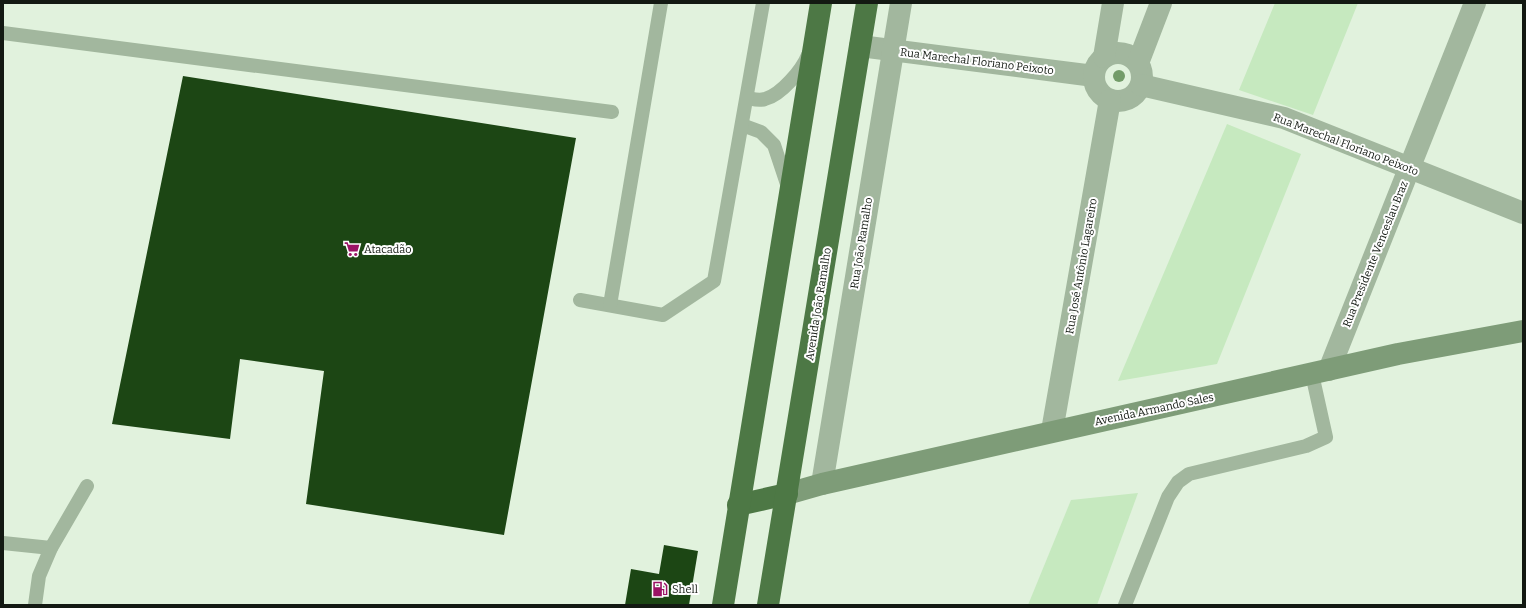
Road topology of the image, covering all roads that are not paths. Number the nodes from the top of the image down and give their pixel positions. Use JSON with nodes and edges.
{"nodes":[{"id":1,"x":661,"y":3,"type":"edge"},
{"id":2,"x":763,"y":3,"type":"edge"},
{"id":3,"x":821,"y":3,"type":"edge"},
{"id":4,"x":867,"y":3,"type":"edge"},
{"id":5,"x":901,"y":3,"type":"edge"},
{"id":6,"x":1113,"y":3,"type":"edge"},
{"id":7,"x":1161,"y":3,"type":"edge"},
{"id":8,"x":1475,"y":3,"type":"edge"},
{"id":9,"x":3,"y":33,"type":"edge"},
{"id":10,"x":815,"y":40,"type":"junction"},
{"id":11,"x":860,"y":46,"type":"junction"},
{"id":12,"x":893,"y":50,"type":"junction"},
{"id":13,"x":1104,"y":57,"type":"junction"},
{"id":14,"x":1138,"y":63,"type":"junction"},
{"id":15,"x":1094,"y":76,"type":"junction"},
{"id":16,"x":1141,"y":85,"type":"junction"},
{"id":17,"x":747,"y":98,"type":"junction"},
{"id":18,"x":1110,"y":100,"type":"junction"},
{"id":19,"x":612,"y":112,"type":"dead end"},
{"id":20,"x":742,"y":125,"type":"junction"},
{"id":21,"x":1409,"y":168,"type":"junction"},
{"id":22,"x":789,"y":197,"type":"junction"},
{"id":23,"x":1523,"y":213,"type":"edge"},
{"id":24,"x":580,"y":300,"type":"dead end"},
{"id":25,"x":610,"y":305,"type":"junction"},
{"id":26,"x":1523,"y":331,"type":"edge"},
{"id":27,"x":1321,"y":372,"type":"junction"},
{"id":28,"x":1052,"y":431,"type":"junction"},
{"id":29,"x":822,"y":484,"type":"junction"},
{"id":30,"x":87,"y":486,"type":"dead end"},
{"id":31,"x":787,"y":494,"type":"junction"},
{"id":32,"x":738,"y":506,"type":"junction"},
{"id":33,"x":3,"y":544,"type":"edge"},
{"id":34,"x":51,"y":548,"type":"junction"},
{"id":35,"x":35,"y":605,"type":"edge"},
{"id":36,"x":723,"y":605,"type":"edge"},
{"id":37,"x":768,"y":605,"type":"edge"},
{"id":38,"x":1125,"y":605,"type":"edge"}],
"edges":[{"from":1,"to":25,"type":"lane"},
{"from":2,"to":17,"type":"lane"},
{"from":3,"to":10,"type":"highway"},
{"from":4,"to":11,"type":"highway","name":"Avenida João Ramalho"},
{"from":5,"to":12,"type":"street","name":"Rua João Ramalho"},
{"from":6,"to":13,"type":"street"},
{"from":7,"to":14,"type":"street"},
{"from":8,"to":21,"type":"street","name":"Rua Presidente Venceslau Braz"},
{"from":9,"to":19,"type":"lane"},
{"from":10,"to":17,"type":"lane"},
{"from":10,"to":22,"type":"highway"},
{"from":11,"to":12,"type":"street","name":"Rua Marechal Floriano Peixoto"},
{"from":11,"to":31,"type":"highway","name":"Avenida João Ramalho"},
{"from":12,"to":15,"type":"street","name":"Rua Marechal Floriano Peixoto"},
{"from":12,"to":29,"type":"street","name":"Rua João Ramalho"},
{"from":13,"to":14,"type":"street"},
{"from":13,"to":15,"type":"street"},
{"from":14,"to":16,"type":"street"},
{"from":15,"to":18,"type":"street"},
{"from":16,"to":18,"type":"street"},
{"from":16,"to":21,"type":"street","name":"Rua Marechal Floriano Peixoto"},
{"from":17,"to":20,"type":"lane"},
{"from":18,"to":28,"type":"street","name":"Rua José Antônio Lagareiro"},
{"from":20,"to":22,"type":"lane"},
{"from":20,"to":25,"type":"lane"},
{"from":21,"to":23,"type":"street","name":"Rua Marechal Floriano Peixoto"},
{"from":21,"to":27,"type":"street","name":"Rua Presidente Venceslau Braz"},
{"from":22,"to":32,"type":"highway"},
{"from":24,"to":25,"type":"lane"},
{"from":26,"to":27,"type":"street","name":"Avenida Armando Sales"},
{"from":27,"to":28,"type":"street","name":"Avenida Armando Sales"},
{"from":27,"to":38,"type":"lane"},
{"from":28,"to":29,"type":"street","name":"Avenida Armando Sales"},
{"from":29,"to":31,"type":"street","name":"Avenida Armando Sales"},
{"from":30,"to":34,"type":"lane"},
{"from":31,"to":32,"type":"highway"},
{"from":31,"to":37,"type":"highway","name":"Avenida João Ramalho"},
{"from":32,"to":36,"type":"highway"},
{"from":33,"to":34,"type":"lane"},
{"from":34,"to":35,"type":"lane"}]}
